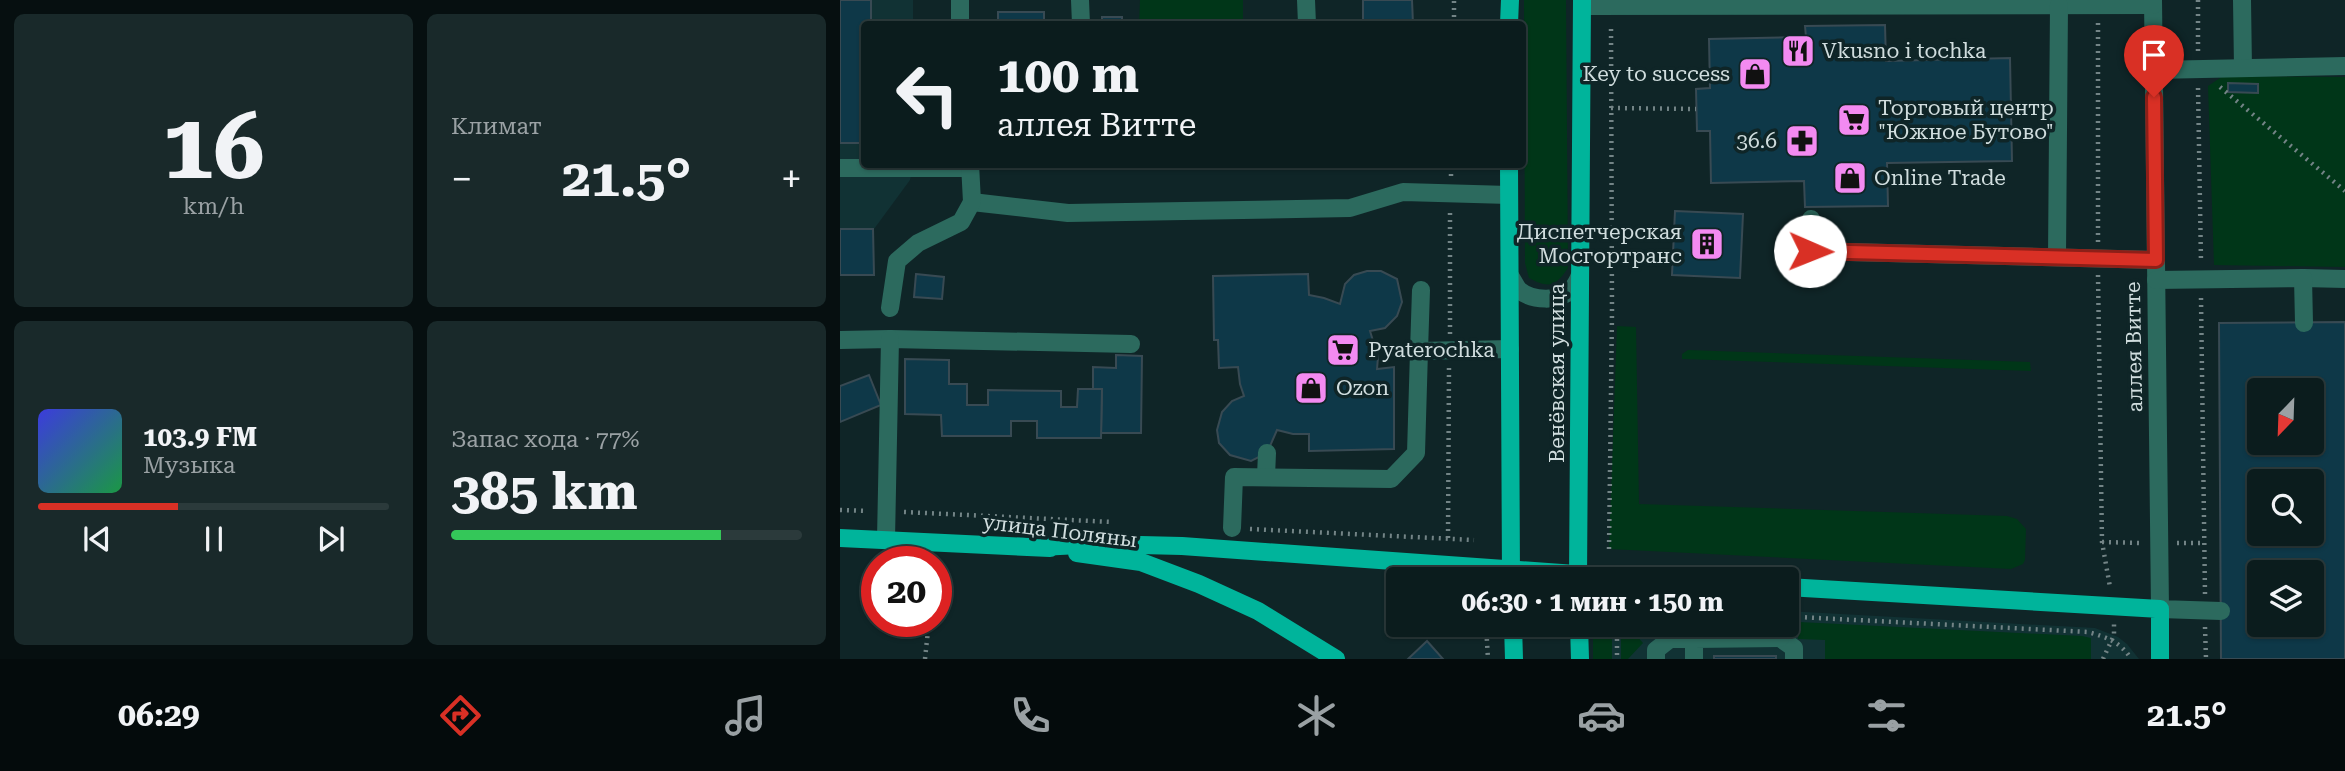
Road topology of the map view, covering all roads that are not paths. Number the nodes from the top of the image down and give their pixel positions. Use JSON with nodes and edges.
{"nodes":[{"id":1,"x":960,"y":0,"type":"edge"},
{"id":2,"x":1080,"y":0,"type":"edge"},
{"id":3,"x":1306,"y":0,"type":"edge"},
{"id":4,"x":1510,"y":0,"type":"edge"},
{"id":5,"x":2242,"y":0,"type":"edge"},
{"id":6,"x":1583,"y":3,"type":"edge"},
{"id":7,"x":2153,"y":3,"type":"edge"},
{"id":8,"x":2059,"y":5,"type":"junction"},
{"id":9,"x":960,"y":21,"type":"edge"},
{"id":10,"x":1081,"y":21,"type":"edge"},
{"id":11,"x":1307,"y":21,"type":"edge"},
{"id":12,"x":1510,"y":21,"type":"edge"},
{"id":13,"x":2345,"y":66,"type":"edge"},
{"id":14,"x":2244,"y":68,"type":"junction"},
{"id":15,"x":2154,"y":70,"type":"junction"},
{"id":16,"x":840,"y":168,"type":"edge"},
{"id":17,"x":861,"y":168,"type":"edge"},
{"id":18,"x":970,"y":168,"type":"edge"},
{"id":19,"x":1509,"y":168,"type":"edge"},
{"id":20,"x":1509,"y":195,"type":"junction"},
{"id":21,"x":972,"y":202,"type":"junction"},
{"id":22,"x":1811,"y":219,"type":"dead end"},
{"id":23,"x":2057,"y":256,"type":"junction"},
{"id":24,"x":2156,"y":260,"type":"junction"},
{"id":25,"x":1580,"y":275,"type":"junction"},
{"id":26,"x":1510,"y":276,"type":"junction"},
{"id":27,"x":2303,"y":278,"type":"junction"},
{"id":28,"x":2345,"y":279,"type":"edge"},
{"id":29,"x":2156,"y":280,"type":"junction"},
{"id":30,"x":1421,"y":290,"type":"dead end"},
{"id":31,"x":890,"y":308,"type":"dead end"},
{"id":32,"x":2304,"y":323,"type":"dead end"},
{"id":33,"x":890,"y":339,"type":"junction"},
{"id":34,"x":840,"y":340,"type":"edge"},
{"id":35,"x":1131,"y":344,"type":"dead end"},
{"id":36,"x":1510,"y":349,"type":"junction"},
{"id":37,"x":1419,"y":351,"type":"junction"},
{"id":38,"x":1267,"y":453,"type":"dead end"},
{"id":39,"x":1266,"y":476,"type":"junction"},
{"id":40,"x":1232,"y":528,"type":"dead end"},
{"id":41,"x":840,"y":538,"type":"edge"},
{"id":42,"x":886,"y":539,"type":"junction"},
{"id":43,"x":1040,"y":547,"type":"junction"},
{"id":44,"x":1420,"y":567,"type":"edge"},
{"id":45,"x":1511,"y":567,"type":"edge"},
{"id":46,"x":1578,"y":567,"type":"edge"},
{"id":47,"x":1799,"y":588,"type":"edge"},
{"id":48,"x":2160,"y":609,"type":"junction"},
{"id":49,"x":2213,"y":611,"type":"road end"},
{"id":50,"x":1513,"y":637,"type":"edge"},
{"id":51,"x":1579,"y":637,"type":"edge"},
{"id":52,"x":1716,"y":637,"type":"edge"},
{"id":53,"x":1786,"y":637,"type":"edge"},
{"id":54,"x":1694,"y":639,"type":"junction"},
{"id":55,"x":1512,"y":656,"type":"edge"},
{"id":56,"x":1337,"y":658,"type":"edge"},
{"id":57,"x":1580,"y":659,"type":"edge"},
{"id":58,"x":1656,"y":659,"type":"edge"},
{"id":59,"x":1694,"y":659,"type":"edge"},
{"id":60,"x":1794,"y":659,"type":"edge"},
{"id":61,"x":2160,"y":659,"type":"edge"}],
"edges":[{"from":1,"to":9,"type":"street"},
{"from":2,"to":10,"type":"street"},
{"from":3,"to":11,"type":"street"},
{"from":4,"to":12,"type":"main road"},
{"from":5,"to":14,"type":"street"},
{"from":6,"to":8,"type":"street"},
{"from":6,"to":25,"type":"main road","name":"Венёвская улица"},
{"from":7,"to":8,"type":"street"},
{"from":7,"to":15,"type":"street","name":"аллея Витте"},
{"from":8,"to":23,"type":"street"},
{"from":13,"to":14,"type":"street"},
{"from":14,"to":15,"type":"street"},
{"from":15,"to":24,"type":"street","name":"аллея Витте"},
{"from":16,"to":17,"type":"street"},
{"from":18,"to":21,"type":"street"},
{"from":19,"to":20,"type":"main road"},
{"from":20,"to":21,"type":"street"},
{"from":20,"to":26,"type":"main road"},
{"from":21,"to":31,"type":"street"},
{"from":22,"to":23,"type":"street"},
{"from":23,"to":24,"type":"street"},
{"from":24,"to":29,"type":"street","name":"аллея Витте"},
{"from":25,"to":26,"type":"street"},
{"from":25,"to":46,"type":"main road","name":"Венёвская улица"},
{"from":26,"to":36,"type":"main road"},
{"from":27,"to":28,"type":"street"},
{"from":27,"to":29,"type":"street"},
{"from":27,"to":32,"type":"street"},
{"from":29,"to":48,"type":"street","name":"аллея Витте"},
{"from":30,"to":37,"type":"street"},
{"from":33,"to":34,"type":"street"},
{"from":33,"to":35,"type":"street"},
{"from":33,"to":42,"type":"street"},
{"from":36,"to":37,"type":"street"},
{"from":36,"to":45,"type":"main road"},
{"from":37,"to":39,"type":"street"},
{"from":38,"to":39,"type":"street"},
{"from":39,"to":40,"type":"street"},
{"from":41,"to":42,"type":"main road","name":"улица Поляны"},
{"from":42,"to":43,"type":"main road","name":"улица Поляны"},
{"from":43,"to":44,"type":"main road"},
{"from":43,"to":56,"type":"main road","name":"улица Поляны"},
{"from":47,"to":48,"type":"main road"},
{"from":48,"to":49,"type":"street"},
{"from":48,"to":61,"type":"main road"},
{"from":50,"to":55,"type":"main road"},
{"from":51,"to":57,"type":"main road"},
{"from":52,"to":54,"type":"street"},
{"from":53,"to":60,"type":"street"},
{"from":54,"to":58,"type":"street"},
{"from":54,"to":59,"type":"street"}]}
